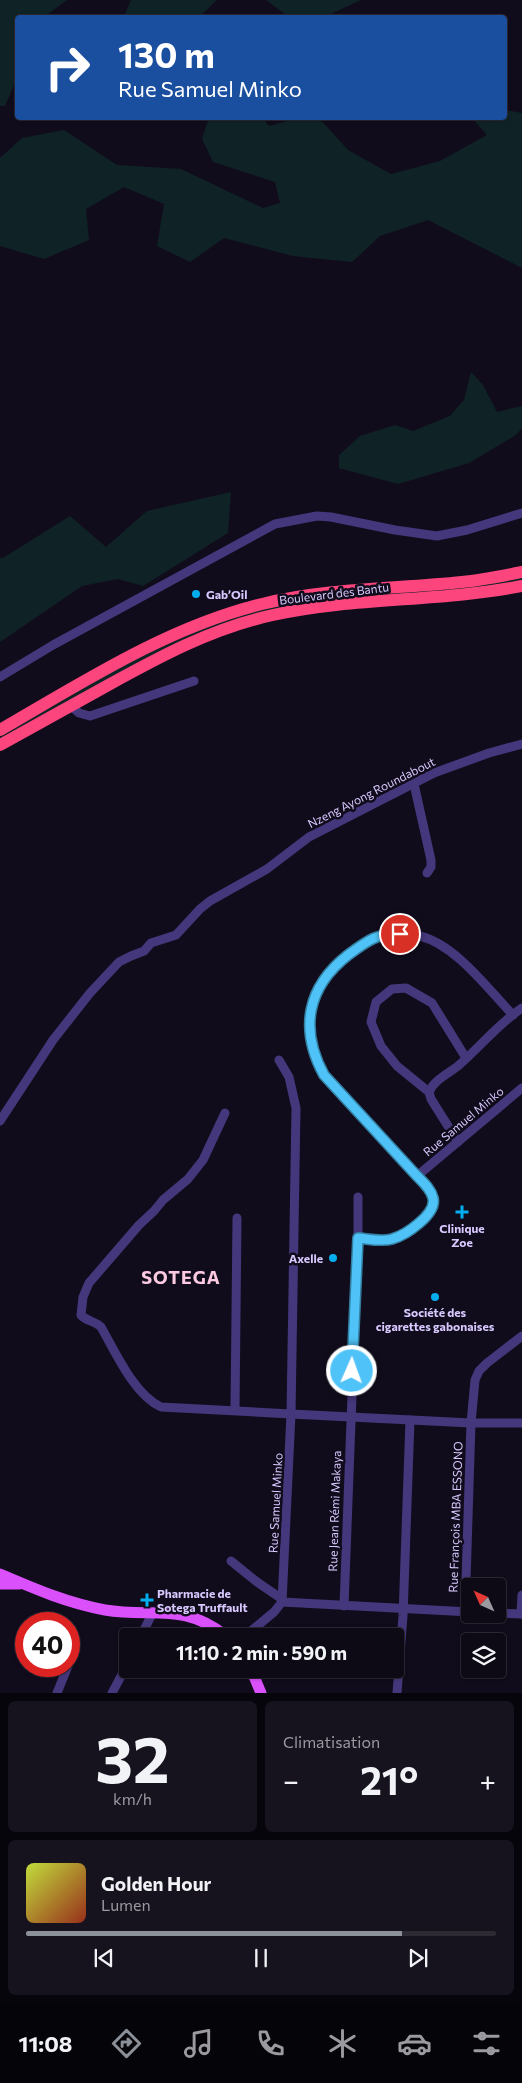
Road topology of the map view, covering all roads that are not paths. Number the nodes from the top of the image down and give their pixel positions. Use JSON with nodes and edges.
{"nodes":[{"id":1,"x":522,"y":513,"type":"edge"},
{"id":2,"x":522,"y":572,"type":"edge"},
{"id":3,"x":522,"y":586,"type":"edge"},
{"id":4,"x":0,"y":677,"type":"edge"},
{"id":5,"x":194,"y":681,"type":"dead end"},
{"id":6,"x":69,"y":691,"type":"junction"},
{"id":7,"x":71,"y":706,"type":"junction"},
{"id":8,"x":44,"y":720,"type":"junction"},
{"id":9,"x":0,"y":725,"type":"edge"},
{"id":10,"x":0,"y":730,"type":"edge"},
{"id":11,"x":522,"y":744,"type":"edge"},
{"id":12,"x":0,"y":745,"type":"edge"},
{"id":13,"x":0,"y":752,"type":"edge"},
{"id":14,"x":414,"y":784,"type":"junction"},
{"id":15,"x":427,"y":874,"type":"dead end"},
{"id":16,"x":522,"y":1008,"type":"edge"},
{"id":17,"x":513,"y":1014,"type":"junction"},
{"id":18,"x":466,"y":1058,"type":"junction"},
{"id":19,"x":279,"y":1060,"type":"dead end"},
{"id":20,"x":522,"y":1088,"type":"edge"},
{"id":21,"x":429,"y":1092,"type":"junction"},
{"id":22,"x":225,"y":1113,"type":"dead end"},
{"id":23,"x":0,"y":1121,"type":"edge"},
{"id":24,"x":458,"y":1142,"type":"junction"},
{"id":25,"x":417,"y":1176,"type":"junction"},
{"id":26,"x":358,"y":1197,"type":"dead end"},
{"id":27,"x":237,"y":1218,"type":"dead end"},
{"id":28,"x":358,"y":1238,"type":"junction"},
{"id":29,"x":522,"y":1336,"type":"edge"},
{"id":30,"x":235,"y":1410,"type":"junction"},
{"id":31,"x":350,"y":1413,"type":"junction"},
{"id":32,"x":291,"y":1414,"type":"junction"},
{"id":33,"x":410,"y":1420,"type":"junction"},
{"id":34,"x":471,"y":1423,"type":"junction"},
{"id":35,"x":522,"y":1423,"type":"edge"},
{"id":36,"x":231,"y":1562,"type":"dead end"},
{"id":37,"x":0,"y":1574,"type":"edge"},
{"id":38,"x":468,"y":1578,"type":"edge"},
{"id":39,"x":0,"y":1584,"type":"edge"},
{"id":40,"x":23,"y":1584,"type":"junction"},
{"id":41,"x":522,"y":1595,"type":"edge"},
{"id":42,"x":282,"y":1600,"type":"junction"},
{"id":43,"x":344,"y":1606,"type":"junction"},
{"id":44,"x":404,"y":1610,"type":"junction"},
{"id":45,"x":153,"y":1612,"type":"junction"},
{"id":46,"x":461,"y":1612,"type":"edge"},
{"id":47,"x":506,"y":1613,"type":"edge"},
{"id":48,"x":522,"y":1614,"type":"edge"},
{"id":49,"x":146,"y":1628,"type":"edge"},
{"id":50,"x":215,"y":1628,"type":"edge"},
{"id":51,"x":255,"y":1628,"type":"edge"},
{"id":52,"x":63,"y":1677,"type":"edge"},
{"id":53,"x":120,"y":1678,"type":"edge"},
{"id":54,"x":255,"y":1678,"type":"edge"},
{"id":55,"x":57,"y":1693,"type":"edge"},
{"id":56,"x":112,"y":1693,"type":"edge"},
{"id":57,"x":261,"y":1693,"type":"edge"},
{"id":58,"x":397,"y":1693,"type":"edge"}],
"edges":[{"from":1,"to":4,"type":"street"},
{"from":2,"to":6,"type":"highway","name":"Boulevard des Bantu"},
{"from":3,"to":7,"type":"highway","name":"Boulevard des Bantu"},
{"from":5,"to":7,"type":"street"},
{"from":6,"to":9,"type":"highway"},
{"from":6,"to":10,"type":"highway","name":"Boulevard des Bantu"},
{"from":7,"to":8,"type":"highway","name":"Boulevard des Bantu"},
{"from":8,"to":12,"type":"highway","name":"Boulevard des Bantu"},
{"from":8,"to":13,"type":"highway"},
{"from":11,"to":14,"type":"street","name":"Nzeng Ayong Roundabout"},
{"from":14,"to":15,"type":"street"},
{"from":14,"to":23,"type":"street","name":"Nzeng Ayong Roundabout"},
{"from":16,"to":17,"type":"street"},
{"from":17,"to":18,"type":"street"},
{"from":17,"to":25,"type":"street"},
{"from":18,"to":21,"type":"street"},
{"from":18,"to":21,"type":"street"},
{"from":19,"to":32,"type":"street","name":"Rue Samuel Minko"},
{"from":20,"to":24,"type":"street","name":"Rue Samuel Minko"},
{"from":21,"to":24,"type":"street"},
{"from":22,"to":30,"type":"street"},
{"from":24,"to":25,"type":"street","name":"Rue Samuel Minko"},
{"from":25,"to":28,"type":"street"},
{"from":26,"to":28,"type":"street"},
{"from":27,"to":30,"type":"street"},
{"from":28,"to":31,"type":"street"},
{"from":29,"to":34,"type":"street","name":"Rue François MBA ESSONO"},
{"from":30,"to":32,"type":"street"},
{"from":31,"to":32,"type":"street"},
{"from":31,"to":33,"type":"street"},
{"from":31,"to":43,"type":"street","name":"Rue Jean Rémi Makaya"},
{"from":32,"to":42,"type":"street","name":"Rue Samuel Minko"},
{"from":33,"to":34,"type":"street"},
{"from":33,"to":44,"type":"street"},
{"from":34,"to":35,"type":"street"},
{"from":34,"to":38,"type":"street","name":"Rue François MBA ESSONO"},
{"from":36,"to":42,"type":"street"},
{"from":37,"to":40,"type":"main road"},
{"from":39,"to":40,"type":"main road"},
{"from":40,"to":45,"type":"main road"},
{"from":41,"to":48,"type":"street"},
{"from":42,"to":43,"type":"street"},
{"from":42,"to":51,"type":"street"},
{"from":43,"to":44,"type":"street"},
{"from":44,"to":46,"type":"street"},
{"from":44,"to":58,"type":"street"},
{"from":45,"to":49,"type":"street"},
{"from":45,"to":50,"type":"main road"},
{"from":47,"to":48,"type":"street"},
{"from":52,"to":55,"type":"street"},
{"from":53,"to":56,"type":"street"},
{"from":54,"to":57,"type":"main road"}]}
